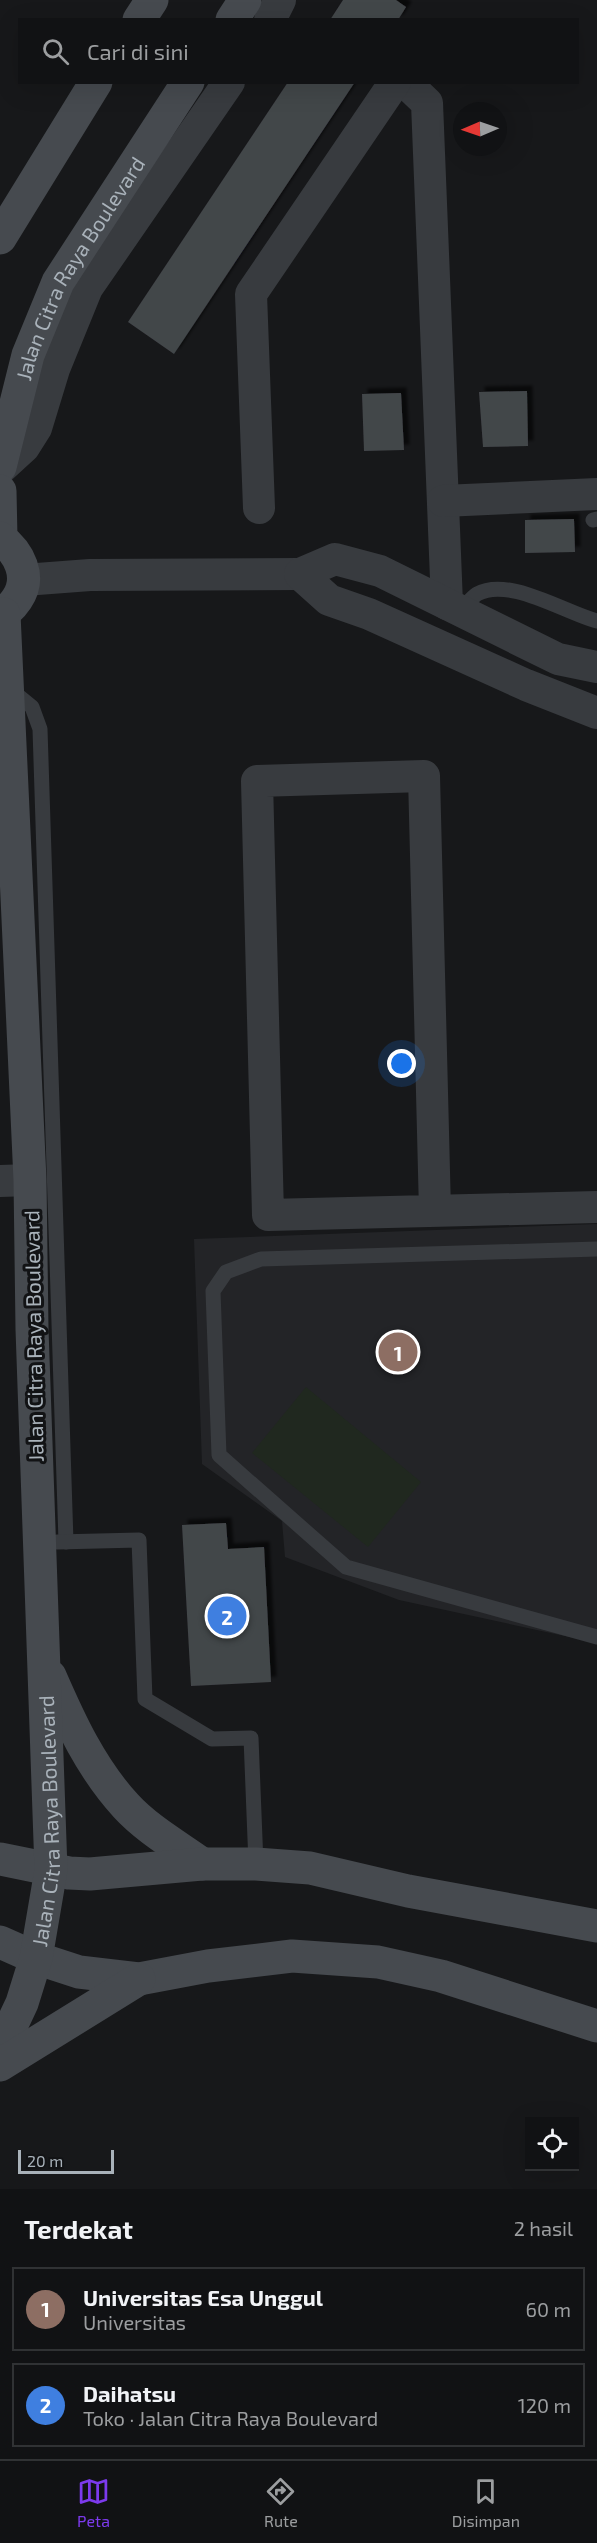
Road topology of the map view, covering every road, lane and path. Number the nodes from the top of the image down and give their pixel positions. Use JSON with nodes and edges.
{"nodes":[{"id":1,"x":152,"y":0,"type":"edge"},
{"id":2,"x":245,"y":0,"type":"edge"},
{"id":3,"x":280,"y":0,"type":"edge"},
{"id":4,"x":140,"y":18,"type":"edge"},
{"id":5,"x":232,"y":18,"type":"edge"},
{"id":6,"x":271,"y":18,"type":"edge"},
{"id":7,"x":95,"y":84,"type":"edge"},
{"id":8,"x":187,"y":84,"type":"edge"},
{"id":9,"x":228,"y":84,"type":"edge"},
{"id":10,"x":394,"y":84,"type":"edge"},
{"id":11,"x":407,"y":84,"type":"edge"},
{"id":12,"x":162,"y":123,"type":"junction"},
{"id":13,"x":190,"y":140,"type":"junction"},
{"id":14,"x":0,"y":238,"type":"edge"},
{"id":15,"x":76,"y":280,"type":"junction"},
{"id":16,"x":0,"y":468,"type":"edge"},
{"id":17,"x":0,"y":491,"type":"edge"},
{"id":18,"x":443,"y":501,"type":"junction"},
{"id":19,"x":259,"y":508,"type":"dead end"},
{"id":20,"x":596,"y":511,"type":"edge"},
{"id":21,"x":0,"y":538,"type":"edge"},
{"id":22,"x":300,"y":574,"type":"junction"},
{"id":23,"x":24,"y":580,"type":"junction"},
{"id":24,"x":454,"y":607,"type":"junction"},
{"id":25,"x":2,"y":614,"type":"edge"},
{"id":26,"x":597,"y":621,"type":"edge"},
{"id":27,"x":597,"y":667,"type":"edge"},
{"id":28,"x":597,"y":713,"type":"edge"},
{"id":29,"x":37,"y":1075,"type":"junction"},
{"id":30,"x":15,"y":1180,"type":"edge"},
{"id":31,"x":597,"y":1207,"type":"edge"},
{"id":32,"x":435,"y":1211,"type":"junction"},
{"id":33,"x":597,"y":1249,"type":"edge"},
{"id":34,"x":45,"y":1329,"type":"junction"},
{"id":35,"x":52,"y":1543,"type":"junction"},
{"id":36,"x":597,"y":1636,"type":"edge"},
{"id":37,"x":43,"y":1661,"type":"junction"},
{"id":38,"x":0,"y":1859,"type":"edge"},
{"id":39,"x":202,"y":1864,"type":"junction"},
{"id":40,"x":256,"y":1864,"type":"junction"},
{"id":41,"x":51,"y":1870,"type":"junction"},
{"id":42,"x":597,"y":1926,"type":"edge"},
{"id":43,"x":0,"y":1942,"type":"edge"},
{"id":44,"x":36,"y":1958,"type":"junction"},
{"id":45,"x":139,"y":1979,"type":"junction"},
{"id":46,"x":597,"y":2026,"type":"edge"},
{"id":47,"x":1,"y":2048,"type":"edge"}],
"edges":[{"from":1,"to":4,"type":"main road"},
{"from":2,"to":5,"type":"main road"},
{"from":3,"to":6,"type":"street"},
{"from":7,"to":14,"type":"main road"},
{"from":8,"to":12,"type":"main road","name":"Jalan Citra Raya Boulevard"},
{"from":9,"to":13,"type":"street"},
{"from":10,"to":19,"type":"street"},
{"from":11,"to":18,"type":"street"},
{"from":12,"to":13,"type":"street"},
{"from":12,"to":15,"type":"main road","name":"Jalan Citra Raya Boulevard"},
{"from":13,"to":15,"type":"street"},
{"from":15,"to":16,"type":"main road","name":"Jalan Citra Raya Boulevard"},
{"from":17,"to":21,"type":"main road"},
{"from":18,"to":20,"type":"street"},
{"from":18,"to":24,"type":"street"},
{"from":21,"to":23,"type":"main road"},
{"from":22,"to":23,"type":"street"},
{"from":22,"to":24,"type":"street"},
{"from":22,"to":28,"type":"street"},
{"from":23,"to":25,"type":"main road"},
{"from":24,"to":26,"type":"lane"},
{"from":24,"to":27,"type":"street"},
{"from":25,"to":29,"type":"main road","name":"Jalan Citra Raya Boulevard"},
{"from":29,"to":30,"type":"main road","name":"Jalan Citra Raya Boulevard"},
{"from":29,"to":34,"type":"lane"},
{"from":30,"to":34,"type":"main road","name":"Jalan Citra Raya Boulevard"},
{"from":31,"to":32,"type":"street"},
{"from":32,"to":32,"type":"street"},
{"from":33,"to":36,"type":"lane"},
{"from":34,"to":35,"type":"main road","name":"Jalan Citra Raya Boulevard"},
{"from":35,"to":37,"type":"main road","name":"Jalan Citra Raya Boulevard"},
{"from":35,"to":40,"type":"lane"},
{"from":37,"to":39,"type":"main road"},
{"from":37,"to":41,"type":"main road","name":"Jalan Citra Raya Boulevard"},
{"from":38,"to":41,"type":"main road"},
{"from":39,"to":40,"type":"main road"},
{"from":39,"to":41,"type":"main road"},
{"from":40,"to":42,"type":"main road"},
{"from":41,"to":44,"type":"main road","name":"Jalan Citra Raya Boulevard"},
{"from":43,"to":44,"type":"main road"},
{"from":44,"to":45,"type":"main road"},
{"from":44,"to":47,"type":"main road","name":"Jalan Citra Raya Boulevard"},
{"from":45,"to":46,"type":"main road"},
{"from":45,"to":47,"type":"main road"}]}
